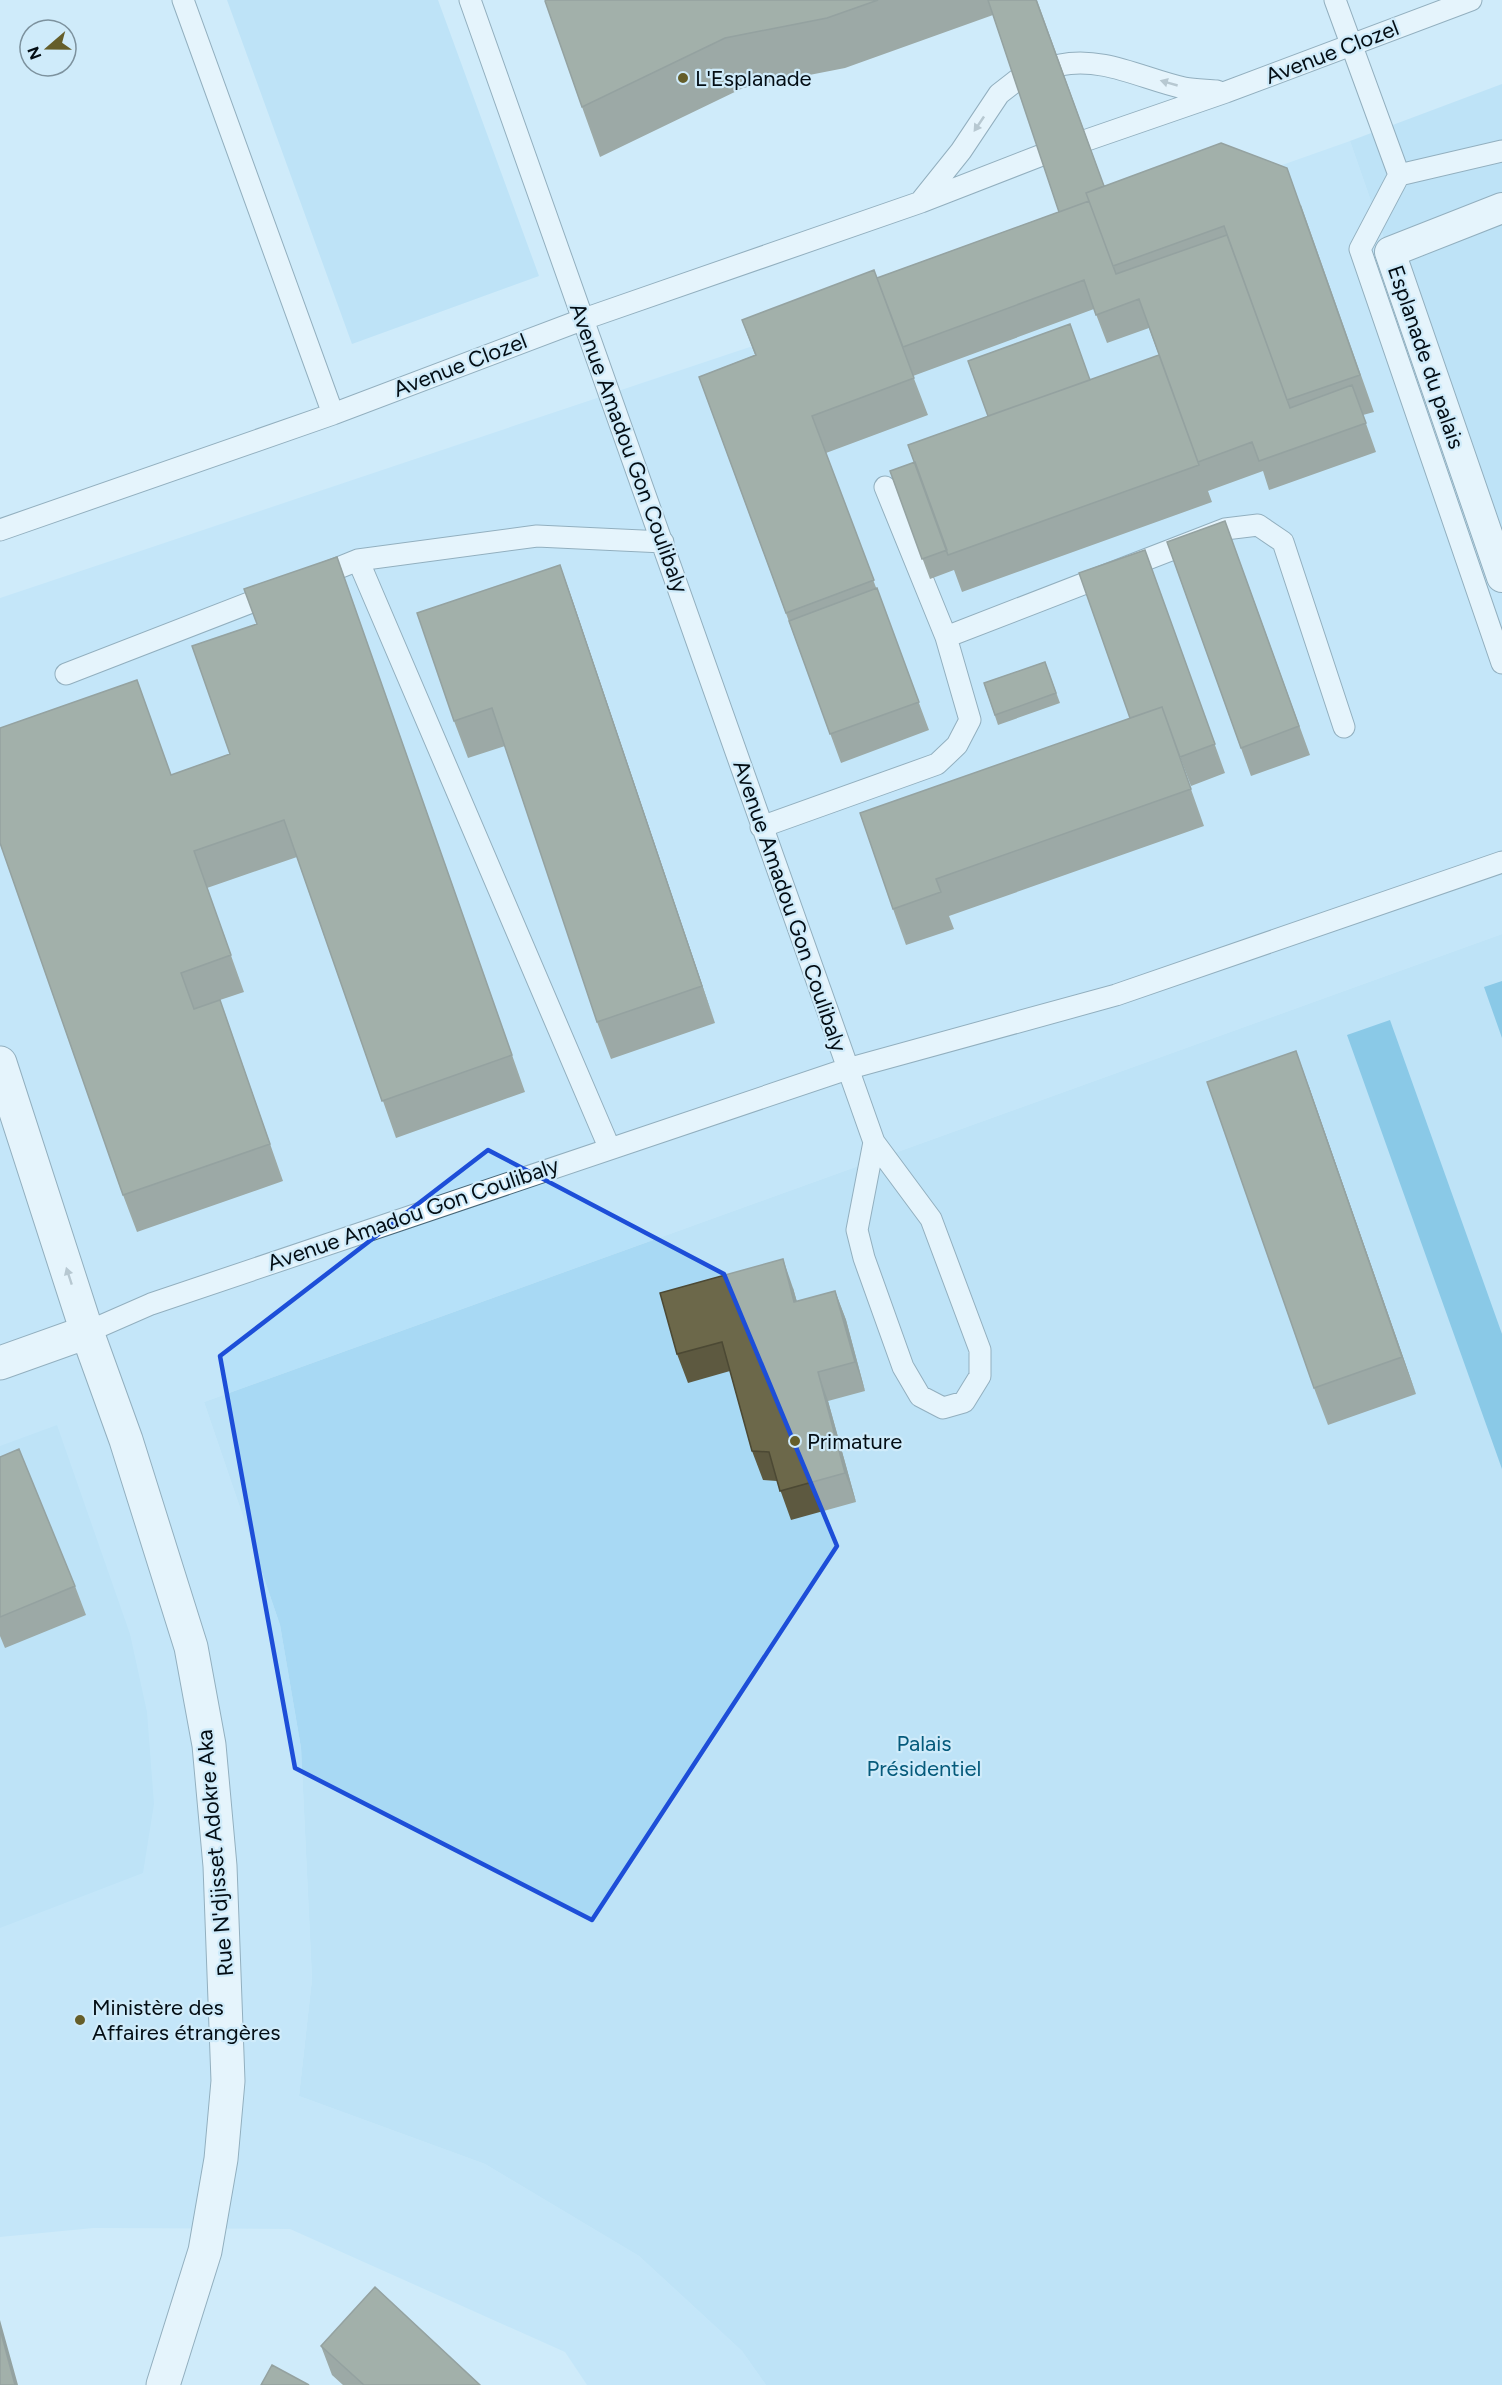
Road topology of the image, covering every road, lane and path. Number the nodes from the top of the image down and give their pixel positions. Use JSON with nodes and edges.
{"nodes":[{"id":1,"x":183,"y":0,"type":"edge"},
{"id":2,"x":470,"y":0,"type":"edge"},
{"id":3,"x":1335,"y":0,"type":"edge"},
{"id":4,"x":1472,"y":0,"type":"edge"},
{"id":5,"x":1351,"y":44,"type":"junction"},
{"id":6,"x":1060,"y":65,"type":"edge"},
{"id":7,"x":1017,"y":80,"type":"edge"},
{"id":8,"x":1226,"y":92,"type":"junction"},
{"id":9,"x":1087,"y":140,"type":"edge"},
{"id":10,"x":1502,"y":151,"type":"edge"},
{"id":11,"x":1042,"y":155,"type":"edge"},
{"id":12,"x":1399,"y":175,"type":"junction"},
{"id":13,"x":921,"y":202,"type":"junction"},
{"id":14,"x":1502,"y":208,"type":"edge"},
{"id":15,"x":584,"y":319,"type":"junction"},
{"id":16,"x":333,"y":414,"type":"junction"},
{"id":17,"x":885,"y":487,"type":"dead end"},
{"id":18,"x":0,"y":530,"type":"edge"},
{"id":19,"x":663,"y":542,"type":"junction"},
{"id":20,"x":358,"y":560,"type":"junction"},
{"id":21,"x":1502,"y":577,"type":"edge"},
{"id":22,"x":946,"y":637,"type":"junction"},
{"id":23,"x":1502,"y":663,"type":"edge"},
{"id":24,"x":66,"y":674,"type":"dead end"},
{"id":25,"x":1344,"y":727,"type":"dead end"},
{"id":26,"x":761,"y":827,"type":"junction"},
{"id":27,"x":1502,"y":862,"type":"edge"},
{"id":28,"x":0,"y":1063,"type":"edge"},
{"id":29,"x":847,"y":1069,"type":"junction"},
{"id":30,"x":874,"y":1142,"type":"junction"},
{"id":31,"x":609,"y":1147,"type":"junction"},
{"id":32,"x":87,"y":1332,"type":"junction"},
{"id":33,"x":0,"y":1363,"type":"edge"},
{"id":34,"x":163,"y":2385,"type":"edge"}],
"edges":[{"from":1,"to":16,"type":"lane"},
{"from":2,"to":15,"type":"lane","name":"Avenue Amadou Gon Coulibaly"},
{"from":3,"to":5,"type":"lane"},
{"from":4,"to":5,"type":"lane","name":"Avenue Clozel"},
{"from":5,"to":8,"type":"lane","name":"Avenue Clozel"},
{"from":5,"to":12,"type":"lane"},
{"from":8,"to":6,"type":"lane","name":"Avenue Clozel","one_way":true},
{"from":7,"to":13,"type":"lane","one_way":true},
{"from":8,"to":9,"type":"lane","name":"Avenue Clozel"},
{"from":10,"to":12,"type":"lane"},
{"from":11,"to":13,"type":"lane","name":"Avenue Clozel"},
{"from":12,"to":23,"type":"lane"},
{"from":13,"to":15,"type":"lane","name":"Avenue Clozel"},
{"from":14,"to":21,"type":"street","name":"Esplanade du palais"},
{"from":15,"to":16,"type":"lane","name":"Avenue Clozel"},
{"from":15,"to":19,"type":"lane","name":"Avenue Amadou Gon Coulibaly"},
{"from":16,"to":18,"type":"lane","name":"Avenue Clozel"},
{"from":17,"to":22,"type":"lane"},
{"from":19,"to":20,"type":"lane"},
{"from":19,"to":26,"type":"lane","name":"Avenue Amadou Gon Coulibaly"},
{"from":20,"to":24,"type":"lane"},
{"from":20,"to":31,"type":"lane"},
{"from":22,"to":25,"type":"lane"},
{"from":22,"to":26,"type":"lane"},
{"from":26,"to":29,"type":"lane","name":"Avenue Amadou Gon Coulibaly"},
{"from":27,"to":29,"type":"lane"},
{"from":32,"to":28,"type":"street","name":"Rue N'djisset Adokre Aka","one_way":true},
{"from":29,"to":30,"type":"lane"},
{"from":29,"to":31,"type":"lane","name":"Avenue Amadou Gon Coulibaly"},
{"from":30,"to":30,"type":"lane"},
{"from":31,"to":32,"type":"lane","name":"Avenue Amadou Gon Coulibaly"},
{"from":32,"to":33,"type":"street","name":"Avenue Amadou Gon Coulibaly"},
{"from":32,"to":34,"type":"street","name":"Rue N'djisset Adokre Aka"}]}
